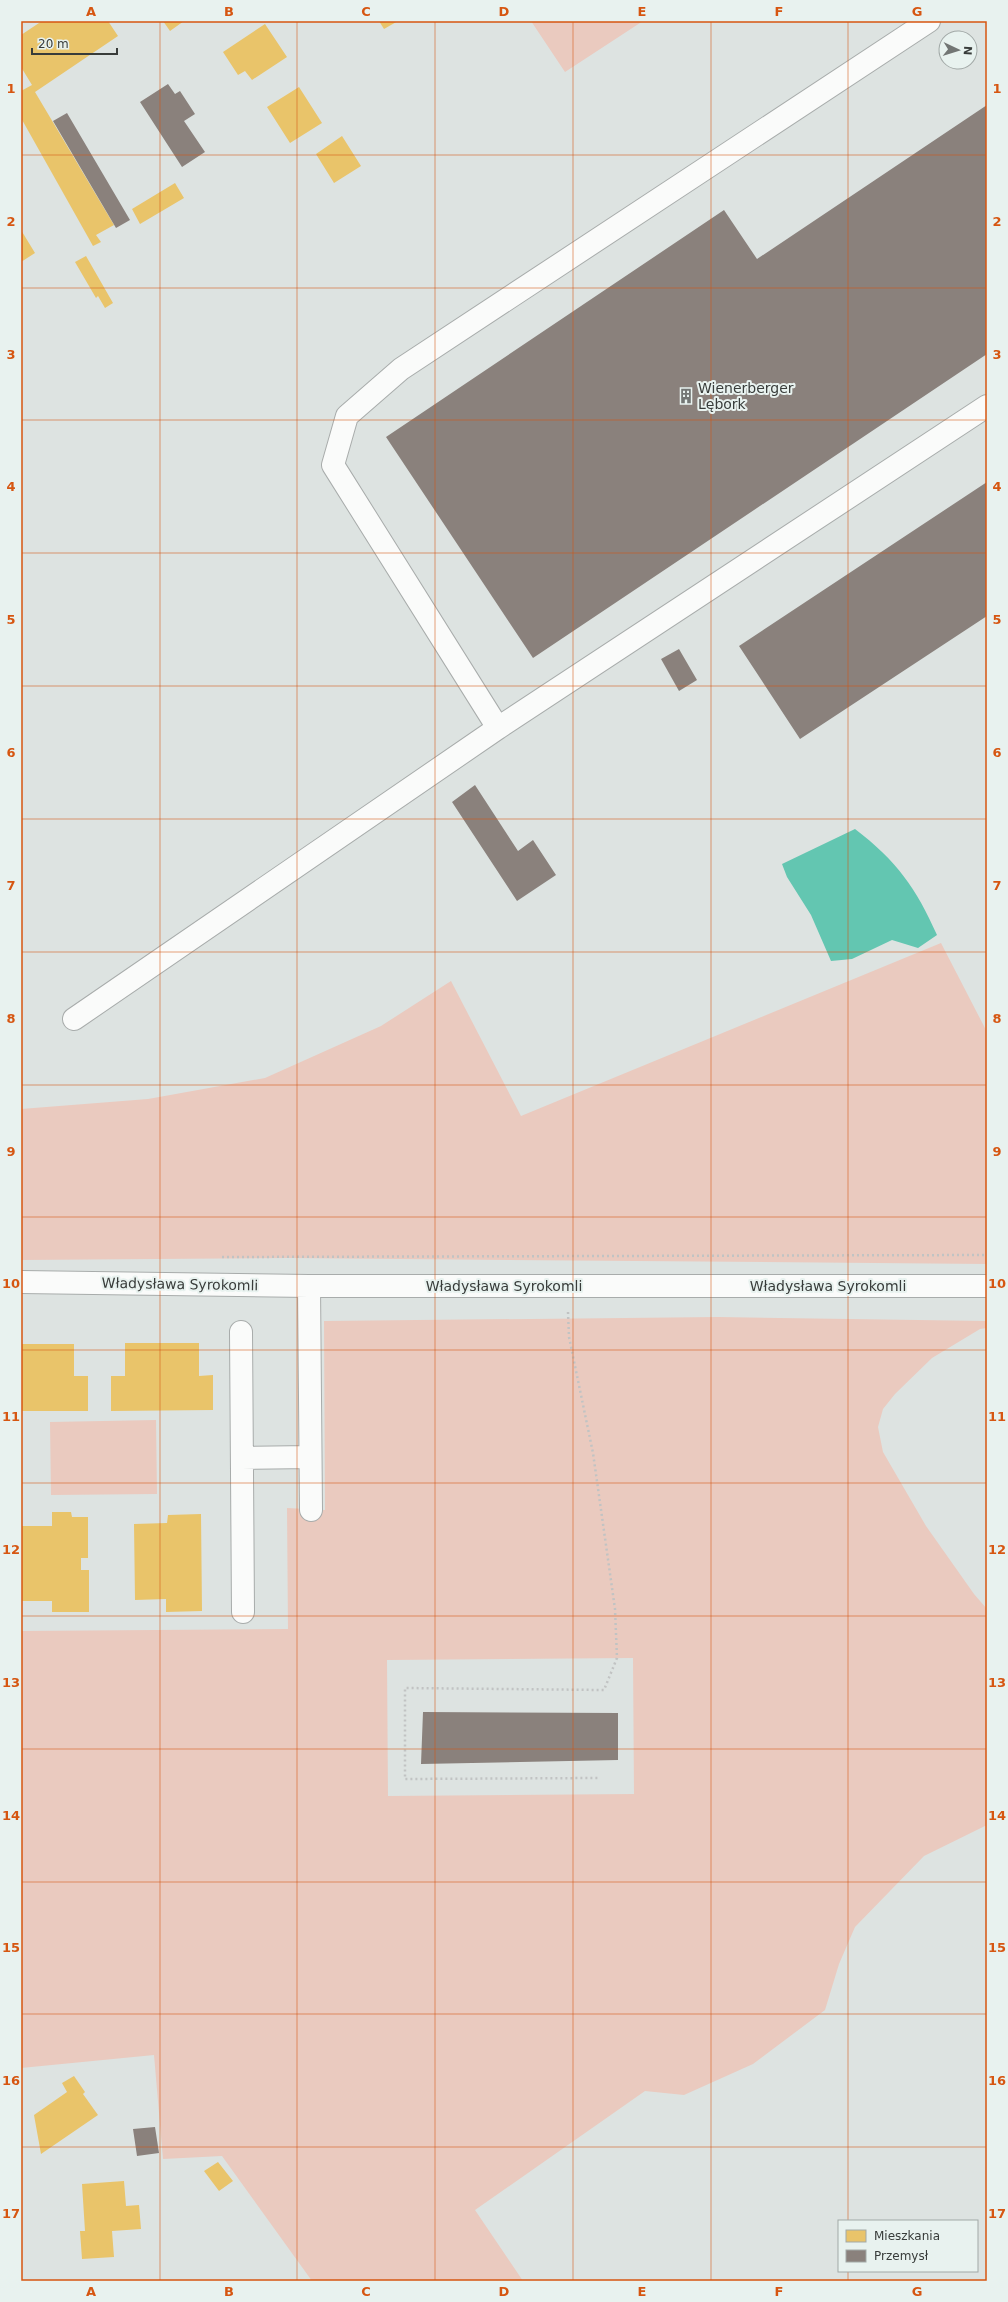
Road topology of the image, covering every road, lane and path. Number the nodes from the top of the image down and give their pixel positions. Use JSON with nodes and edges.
{"nodes":[{"id":1,"x":929,"y":21,"type":"edge"},
{"id":2,"x":987,"y":406,"type":"edge"},
{"id":3,"x":498,"y":728,"type":"junction"},
{"id":4,"x":74,"y":1019,"type":"dead end"},
{"id":5,"x":987,"y":1255,"type":"edge"},
{"id":6,"x":217,"y":1257,"type":"dead end"},
{"id":7,"x":21,"y":1282,"type":"edge"},
{"id":8,"x":568,"y":1285,"type":"junction"},
{"id":9,"x":310,"y":1286,"type":"junction"},
{"id":10,"x":987,"y":1286,"type":"edge"},
{"id":11,"x":241,"y":1332,"type":"dead end"},
{"id":12,"x":310,"y":1457,"type":"junction"},
{"id":13,"x":242,"y":1458,"type":"junction"},
{"id":14,"x":311,"y":1510,"type":"dead end"},
{"id":15,"x":243,"y":1612,"type":"dead end"},
{"id":16,"x":599,"y":1778,"type":"dead end"}],
"edges":[{"from":1,"to":3,"type":"street"},
{"from":2,"to":3,"type":"street"},
{"from":3,"to":4,"type":"street"},
{"from":5,"to":6,"type":"path"},
{"from":7,"to":9,"type":"street","name":"Władysława Syrokomli"},
{"from":8,"to":9,"type":"street","name":"Władysława Syrokomli"},
{"from":8,"to":10,"type":"street","name":"Władysława Syrokomli"},
{"from":8,"to":16,"type":"path"},
{"from":9,"to":12,"type":"street"},
{"from":11,"to":13,"type":"street"},
{"from":12,"to":13,"type":"street"},
{"from":12,"to":14,"type":"street"},
{"from":13,"to":15,"type":"street"}]}
